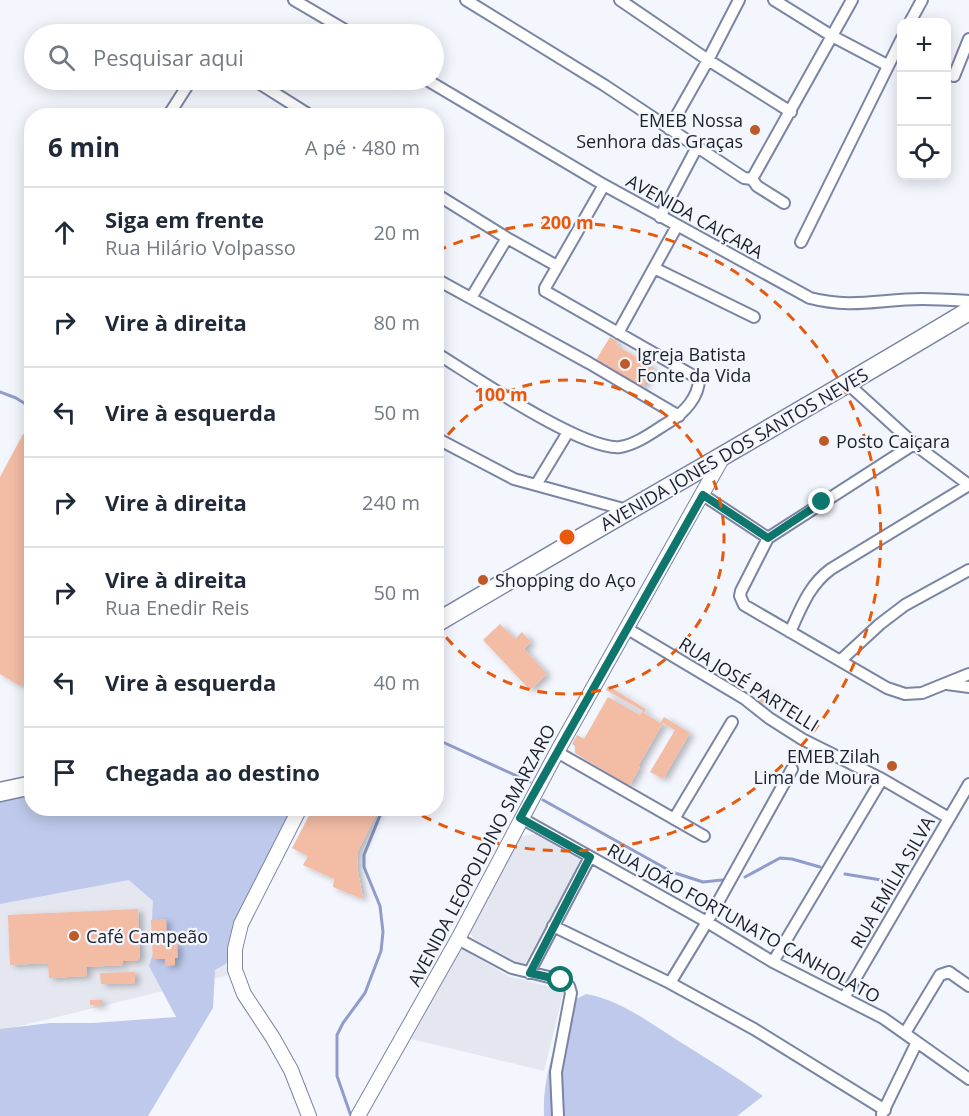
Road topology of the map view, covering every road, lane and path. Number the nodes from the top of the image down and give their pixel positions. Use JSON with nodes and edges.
{"nodes":[{"id":1,"x":294,"y":0,"type":"edge"},
{"id":2,"x":466,"y":0,"type":"edge"},
{"id":3,"x":620,"y":0,"type":"edge"},
{"id":4,"x":739,"y":0,"type":"edge"},
{"id":5,"x":774,"y":0,"type":"edge"},
{"id":6,"x":852,"y":0,"type":"edge"},
{"id":7,"x":922,"y":0,"type":"edge"},
{"id":8,"x":912,"y":18,"type":"edge"},
{"id":9,"x":335,"y":24,"type":"edge"},
{"id":10,"x":832,"y":36,"type":"junction"},
{"id":11,"x":969,"y":39,"type":"edge"},
{"id":12,"x":897,"y":47,"type":"edge"},
{"id":13,"x":708,"y":60,"type":"junction"},
{"id":14,"x":887,"y":65,"type":"junction"},
{"id":15,"x":954,"y":76,"type":"dead end"},
{"id":16,"x":185,"y":90,"type":"edge"},
{"id":17,"x":270,"y":90,"type":"edge"},
{"id":18,"x":444,"y":90,"type":"edge"},
{"id":19,"x":173,"y":108,"type":"edge"},
{"id":20,"x":298,"y":108,"type":"edge"},
{"id":21,"x":791,"y":112,"type":"junction"},
{"id":22,"x":669,"y":129,"type":"junction"},
{"id":23,"x":697,"y":147,"type":"junction"},
{"id":24,"x":752,"y":179,"type":"junction"},
{"id":25,"x":603,"y":185,"type":"junction"},
{"id":26,"x":444,"y":199,"type":"edge"},
{"id":27,"x":784,"y":203,"type":"dead end"},
{"id":28,"x":660,"y":217,"type":"junction"},
{"id":29,"x":677,"y":226,"type":"junction"},
{"id":30,"x":507,"y":238,"type":"junction"},
{"id":31,"x":801,"y":242,"type":"dead end"},
{"id":32,"x":557,"y":266,"type":"junction"},
{"id":33,"x":654,"y":268,"type":"junction"},
{"id":34,"x":444,"y":283,"type":"edge"},
{"id":35,"x":471,"y":298,"type":"junction"},
{"id":36,"x":969,"y":301,"type":"edge"},
{"id":37,"x":969,"y":311,"type":"edge"},
{"id":38,"x":754,"y":317,"type":"dead end"},
{"id":39,"x":618,"y":333,"type":"junction"},
{"id":40,"x":444,"y":360,"type":"edge"},
{"id":41,"x":848,"y":384,"type":"junction"},
{"id":42,"x":679,"y":416,"type":"junction"},
{"id":43,"x":568,"y":432,"type":"junction"},
{"id":44,"x":444,"y":442,"type":"edge"},
{"id":45,"x":914,"y":444,"type":"junction"},
{"id":46,"x":724,"y":455,"type":"junction"},
{"id":47,"x":536,"y":485,"type":"junction"},
{"id":48,"x":969,"y":485,"type":"edge"},
{"id":49,"x":703,"y":495,"type":"junction"},
{"id":50,"x":627,"y":510,"type":"junction"},
{"id":51,"x":768,"y":538,"type":"junction"},
{"id":52,"x":969,"y":570,"type":"edge"},
{"id":53,"x":444,"y":618,"type":"edge"},
{"id":54,"x":626,"y":628,"type":"junction"},
{"id":55,"x":790,"y":632,"type":"junction"},
{"id":56,"x":841,"y":660,"type":"junction"},
{"id":57,"x":969,"y":674,"type":"edge"},
{"id":58,"x":944,"y":684,"type":"junction"},
{"id":59,"x":969,"y":687,"type":"edge"},
{"id":60,"x":732,"y":722,"type":"dead end"},
{"id":61,"x":557,"y":752,"type":"junction"},
{"id":62,"x":792,"y":770,"type":"dead end"},
{"id":63,"x":882,"y":779,"type":"junction"},
{"id":64,"x":969,"y":784,"type":"edge"},
{"id":65,"x":24,"y":787,"type":"edge"},
{"id":66,"x":0,"y":792,"type":"edge"},
{"id":67,"x":291,"y":816,"type":"edge"},
{"id":68,"x":296,"y":816,"type":"edge"},
{"id":69,"x":520,"y":818,"type":"junction"},
{"id":70,"x":949,"y":818,"type":"junction"},
{"id":71,"x":674,"y":819,"type":"junction"},
{"id":72,"x":292,"y":824,"type":"junction"},
{"id":73,"x":704,"y":836,"type":"dead end"},
{"id":74,"x":590,"y":857,"type":"junction"},
{"id":75,"x":707,"y":922,"type":"junction"},
{"id":76,"x":553,"y":926,"type":"junction"},
{"id":77,"x":458,"y":939,"type":"junction"},
{"id":78,"x":773,"y":962,"type":"junction"},
{"id":79,"x":530,"y":973,"type":"junction"},
{"id":80,"x":670,"y":983,"type":"junction"},
{"id":81,"x":969,"y":986,"type":"edge"},
{"id":82,"x":844,"y":998,"type":"junction"},
{"id":83,"x":905,"y":1033,"type":"junction"},
{"id":84,"x":918,"y":1042,"type":"junction"},
{"id":85,"x":969,"y":1079,"type":"edge"},
{"id":86,"x":883,"y":1113,"type":"edge"},
{"id":87,"x":309,"y":1116,"type":"edge"},
{"id":88,"x":358,"y":1116,"type":"edge"},
{"id":89,"x":558,"y":1116,"type":"edge"}],
"edges":[{"from":1,"to":9,"type":"street"},
{"from":2,"to":22,"type":"street"},
{"from":3,"to":13,"type":"street"},
{"from":4,"to":13,"type":"street"},
{"from":5,"to":10,"type":"street"},
{"from":6,"to":10,"type":"street"},
{"from":7,"to":8,"type":"street"},
{"from":10,"to":14,"type":"street"},
{"from":10,"to":21,"type":"street"},
{"from":11,"to":15,"type":"street"},
{"from":12,"to":14,"type":"street"},
{"from":13,"to":21,"type":"street"},
{"from":13,"to":22,"type":"street"},
{"from":14,"to":31,"type":"street"},
{"from":16,"to":19,"type":"street"},
{"from":17,"to":20,"type":"street"},
{"from":18,"to":25,"type":"street","name":"AVENIDA CAIÇARA"},
{"from":21,"to":24,"type":"street"},
{"from":22,"to":23,"type":"street"},
{"from":23,"to":24,"type":"street"},
{"from":23,"to":28,"type":"street"},
{"from":24,"to":27,"type":"street"},
{"from":25,"to":28,"type":"street","name":"AVENIDA CAIÇARA"},
{"from":25,"to":32,"type":"street"},
{"from":26,"to":30,"type":"street"},
{"from":28,"to":29,"type":"street","name":"AVENIDA CAIÇARA"},
{"from":29,"to":33,"type":"street"},
{"from":29,"to":36,"type":"street","name":"AVENIDA CAIÇARA"},
{"from":30,"to":32,"type":"street"},
{"from":30,"to":35,"type":"street"},
{"from":32,"to":39,"type":"street"},
{"from":33,"to":38,"type":"street"},
{"from":33,"to":39,"type":"street"},
{"from":34,"to":35,"type":"street"},
{"from":35,"to":42,"type":"street"},
{"from":37,"to":41,"type":"highway","name":"AVENIDA JONES DOS SANTOS NEVES"},
{"from":39,"to":42,"type":"street"},
{"from":40,"to":43,"type":"street"},
{"from":41,"to":45,"type":"street"},
{"from":41,"to":46,"type":"highway","name":"AVENIDA JONES DOS SANTOS NEVES"},
{"from":42,"to":43,"type":"street"},
{"from":43,"to":47,"type":"street"},
{"from":44,"to":47,"type":"street"},
{"from":45,"to":48,"type":"street"},
{"from":45,"to":51,"type":"street"},
{"from":46,"to":49,"type":"street","name":"AVENIDA LEOPOLDINO SMARZARO"},
{"from":46,"to":50,"type":"highway","name":"AVENIDA JONES DOS SANTOS NEVES"},
{"from":47,"to":50,"type":"street"},
{"from":48,"to":55,"type":"street"},
{"from":49,"to":51,"type":"street"},
{"from":49,"to":54,"type":"street","name":"AVENIDA LEOPOLDINO SMARZARO"},
{"from":50,"to":53,"type":"highway","name":"AVENIDA JONES DOS SANTOS NEVES"},
{"from":51,"to":55,"type":"street"},
{"from":52,"to":56,"type":"street"},
{"from":54,"to":61,"type":"street","name":"AVENIDA LEOPOLDINO SMARZARO"},
{"from":54,"to":63,"type":"street","name":"RUA JOSÉ PARTELLI"},
{"from":55,"to":56,"type":"street"},
{"from":56,"to":58,"type":"street"},
{"from":57,"to":58,"type":"street"},
{"from":58,"to":59,"type":"street"},
{"from":60,"to":71,"type":"street"},
{"from":61,"to":69,"type":"street","name":"AVENIDA LEOPOLDINO SMARZARO"},
{"from":61,"to":71,"type":"street"},
{"from":62,"to":75,"type":"street"},
{"from":63,"to":70,"type":"street","name":"RUA JOSÉ PARTELLI"},
{"from":63,"to":78,"type":"street"},
{"from":64,"to":70,"type":"street","name":"RUA EMÍLIA SILVA"},
{"from":65,"to":66,"type":"highway"},
{"from":67,"to":72,"type":"street"},
{"from":68,"to":72,"type":"street"},
{"from":69,"to":74,"type":"street","name":"RUA JOÃO FORTUNATO CANHOLATO"},
{"from":69,"to":77,"type":"street","name":"AVENIDA LEOPOLDINO SMARZARO"},
{"from":70,"to":82,"type":"street","name":"RUA EMÍLIA SILVA"},
{"from":71,"to":73,"type":"street"},
{"from":72,"to":87,"type":"street"},
{"from":74,"to":75,"type":"street","name":"RUA JOÃO FORTUNATO CANHOLATO"},
{"from":74,"to":76,"type":"street"},
{"from":75,"to":78,"type":"street","name":"RUA JOÃO FORTUNATO CANHOLATO"},
{"from":75,"to":80,"type":"street"},
{"from":76,"to":79,"type":"street"},
{"from":76,"to":80,"type":"street"},
{"from":77,"to":79,"type":"street"},
{"from":77,"to":88,"type":"street","name":"AVENIDA LEOPOLDINO SMARZARO"},
{"from":78,"to":82,"type":"street","name":"RUA JOÃO FORTUNATO CANHOLATO"},
{"from":79,"to":89,"type":"street"},
{"from":80,"to":86,"type":"street"},
{"from":81,"to":83,"type":"street"},
{"from":82,"to":83,"type":"street","name":"RUA JOÃO FORTUNATO CANHOLATO"},
{"from":83,"to":84,"type":"street","name":"RUA JOÃO FORTUNATO CANHOLATO"},
{"from":84,"to":85,"type":"street","name":"RUA JOÃO FORTUNATO CANHOLATO"},
{"from":84,"to":86,"type":"street"}]}
